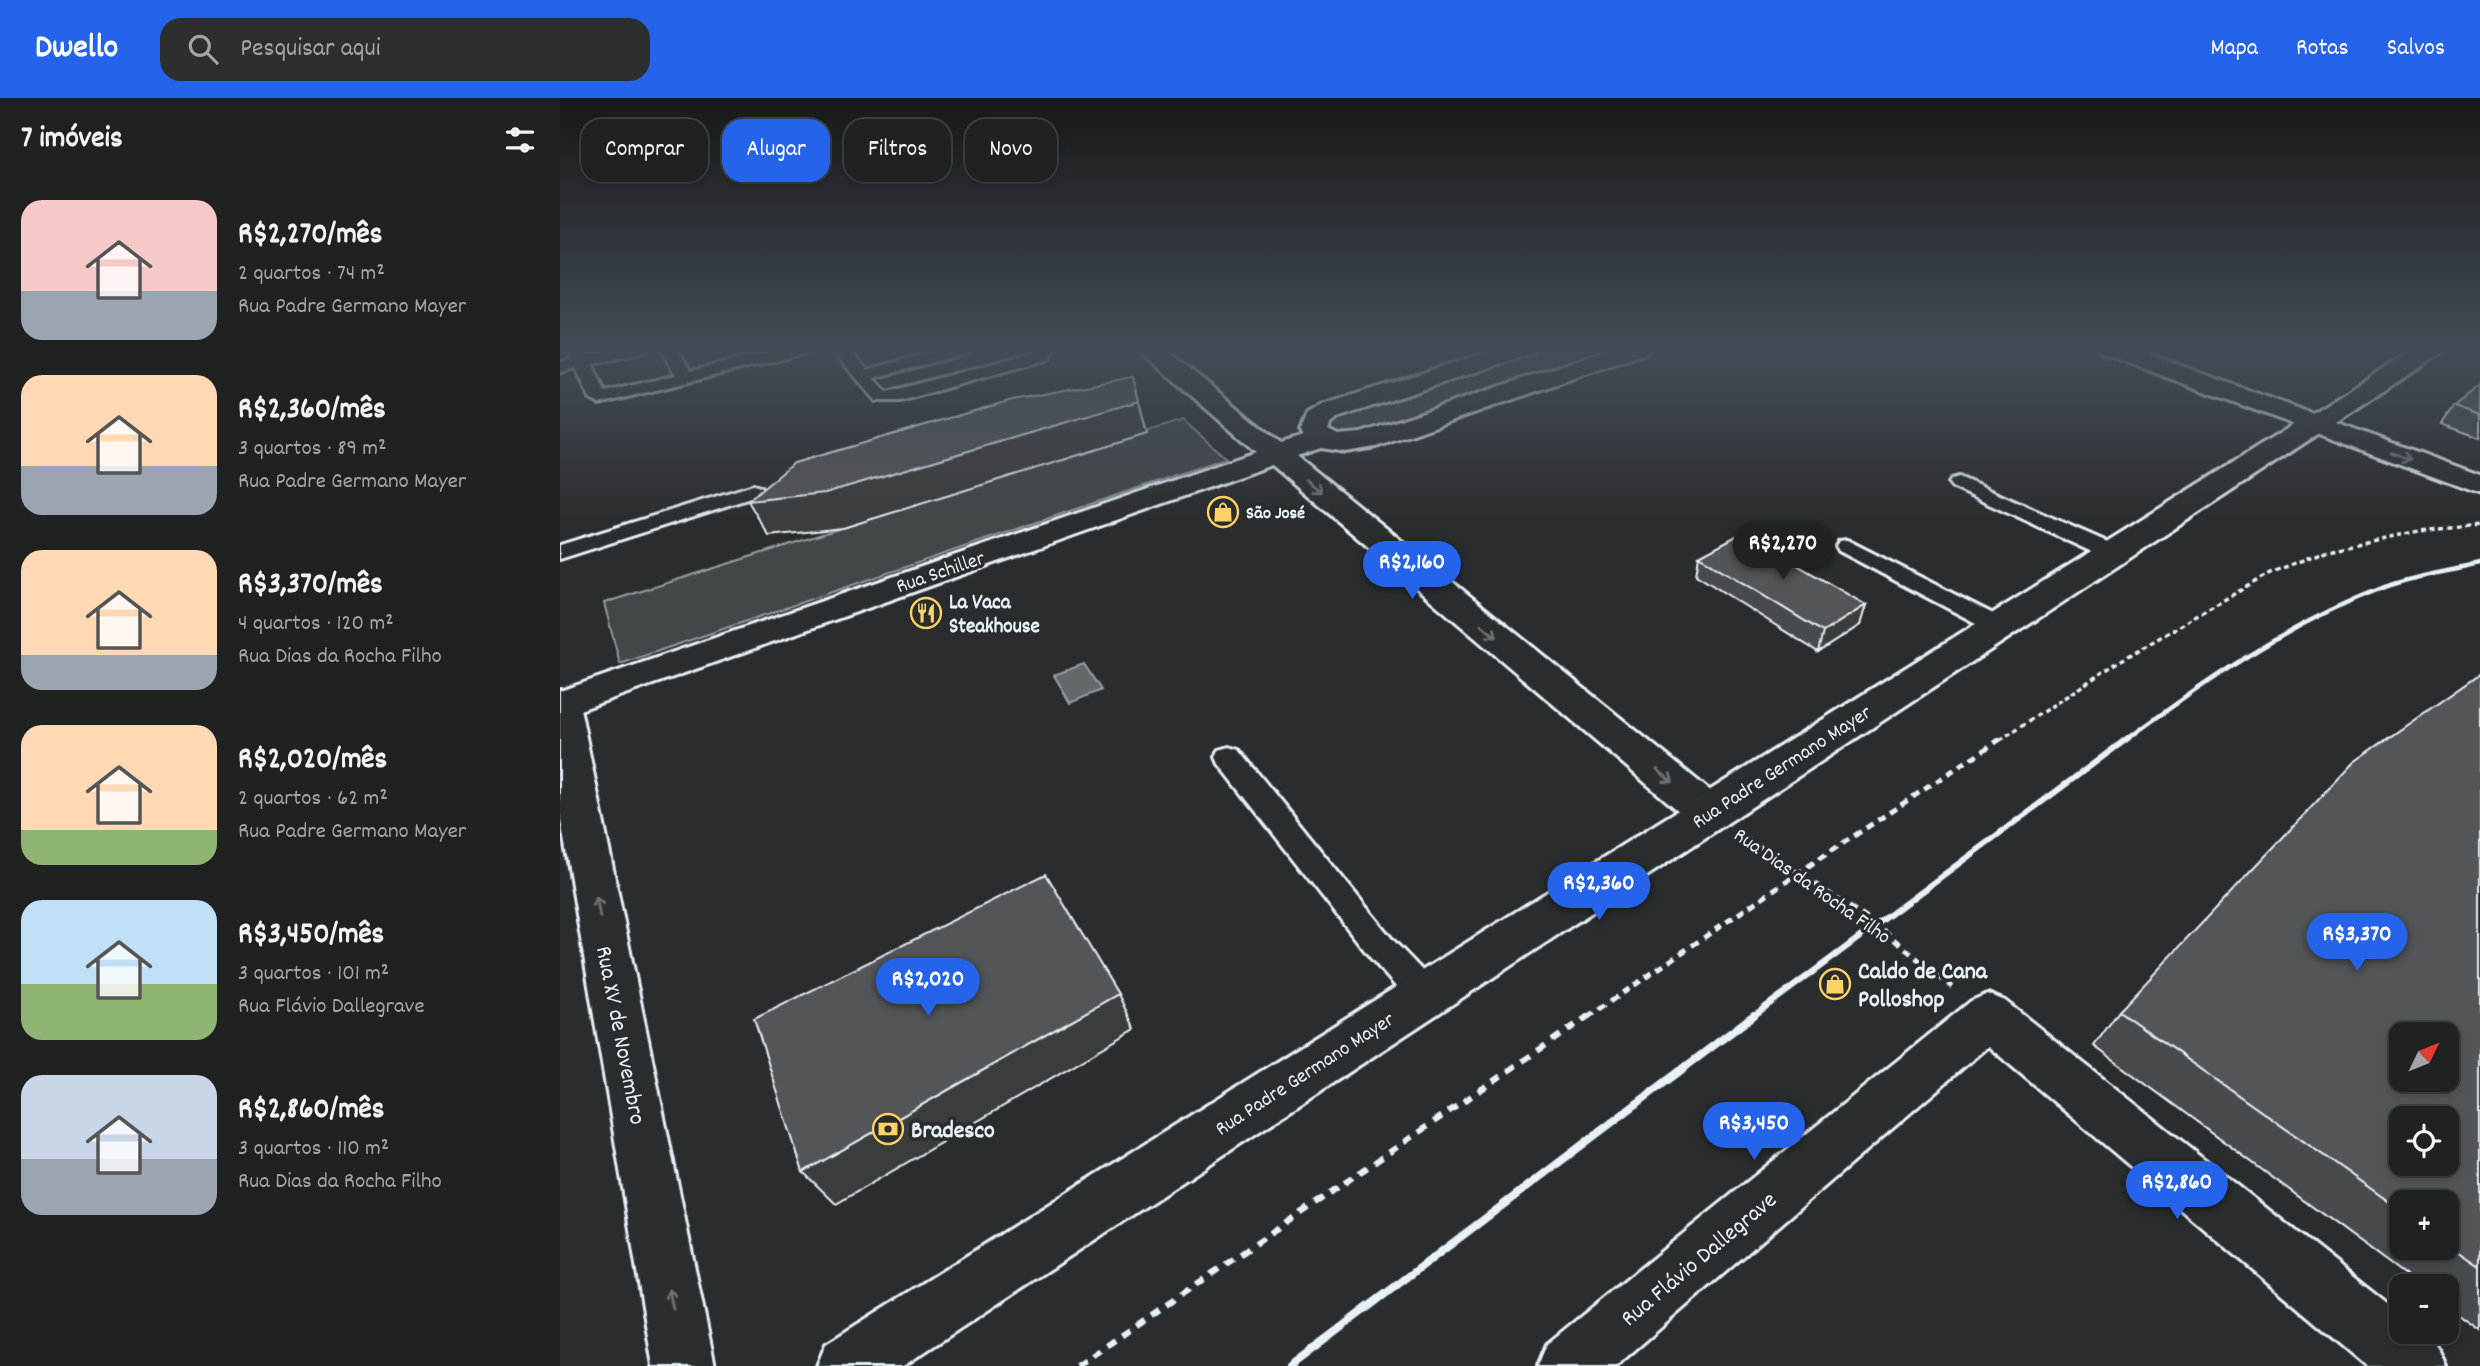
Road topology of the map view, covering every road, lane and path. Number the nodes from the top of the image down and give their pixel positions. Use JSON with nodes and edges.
{"nodes":[{"id":1,"x":1220,"y":407,"type":"edge"},
{"id":2,"x":1343,"y":407,"type":"edge"},
{"id":3,"x":1465,"y":407,"type":"edge"},
{"id":4,"x":2271,"y":407,"type":"edge"},
{"id":5,"x":2339,"y":407,"type":"edge"},
{"id":6,"x":2314,"y":423,"type":"junction"},
{"id":7,"x":1320,"y":439,"type":"junction"},
{"id":8,"x":1277,"y":454,"type":"junction"},
{"id":9,"x":1959,"y":483,"type":"dead end"},
{"id":10,"x":2480,"y":485,"type":"edge"},
{"id":11,"x":753,"y":491,"type":"dead end"},
{"id":12,"x":2480,"y":525,"type":"edge"},
{"id":13,"x":1847,"y":546,"type":"dead end"},
{"id":14,"x":560,"y":552,"type":"edge"},
{"id":15,"x":2113,"y":553,"type":"junction"},
{"id":16,"x":1999,"y":626,"type":"junction"},
{"id":17,"x":560,"y":704,"type":"edge"},
{"id":18,"x":1229,"y":757,"type":"dead end"},
{"id":19,"x":1709,"y":813,"type":"junction"},
{"id":20,"x":1798,"y":873,"type":"junction"},
{"id":21,"x":1424,"y":995,"type":"junction"},
{"id":22,"x":1988,"y":1016,"type":"junction"},
{"id":23,"x":684,"y":1366,"type":"edge"},
{"id":24,"x":848,"y":1366,"type":"edge"},
{"id":25,"x":1077,"y":1366,"type":"edge"},
{"id":26,"x":1569,"y":1366,"type":"edge"},
{"id":27,"x":2415,"y":1366,"type":"edge"}],
"edges":[{"from":1,"to":8,"type":"street"},
{"from":2,"to":7,"type":"street"},
{"from":3,"to":7,"type":"street","name":"Rua Schiller"},
{"from":4,"to":6,"type":"street"},
{"from":5,"to":6,"type":"street","name":"Rua Padre Germano Mayer"},
{"from":6,"to":10,"type":"street","one_way":true},
{"from":6,"to":15,"type":"street","name":"Rua Padre Germano Mayer"},
{"from":7,"to":8,"type":"street","name":"Rua Schiller"},
{"from":8,"to":17,"type":"street","name":"Rua Schiller"},
{"from":8,"to":19,"type":"street","one_way":true},
{"from":9,"to":15,"type":"lane"},
{"from":11,"to":14,"type":"lane"},
{"from":12,"to":20,"type":"path"},
{"from":13,"to":16,"type":"lane"},
{"from":15,"to":16,"type":"street","name":"Rua Padre Germano Mayer"},
{"from":16,"to":19,"type":"street","name":"Rua Padre Germano Mayer"},
{"from":23,"to":17,"type":"street","name":"Rua XV de Novembro","one_way":true},
{"from":18,"to":21,"type":"lane"},
{"from":19,"to":20,"type":"path","name":"Rua Dias da Rocha Filho"},
{"from":19,"to":21,"type":"street","name":"Rua Padre Germano Mayer"},
{"from":20,"to":22,"type":"path","name":"Rua Dias da Rocha Filho"},
{"from":20,"to":25,"type":"path"},
{"from":21,"to":24,"type":"street","name":"Rua Padre Germano Mayer"},
{"from":22,"to":26,"type":"street","name":"Rua Flávio Dallegrave"},
{"from":22,"to":27,"type":"street"}]}
